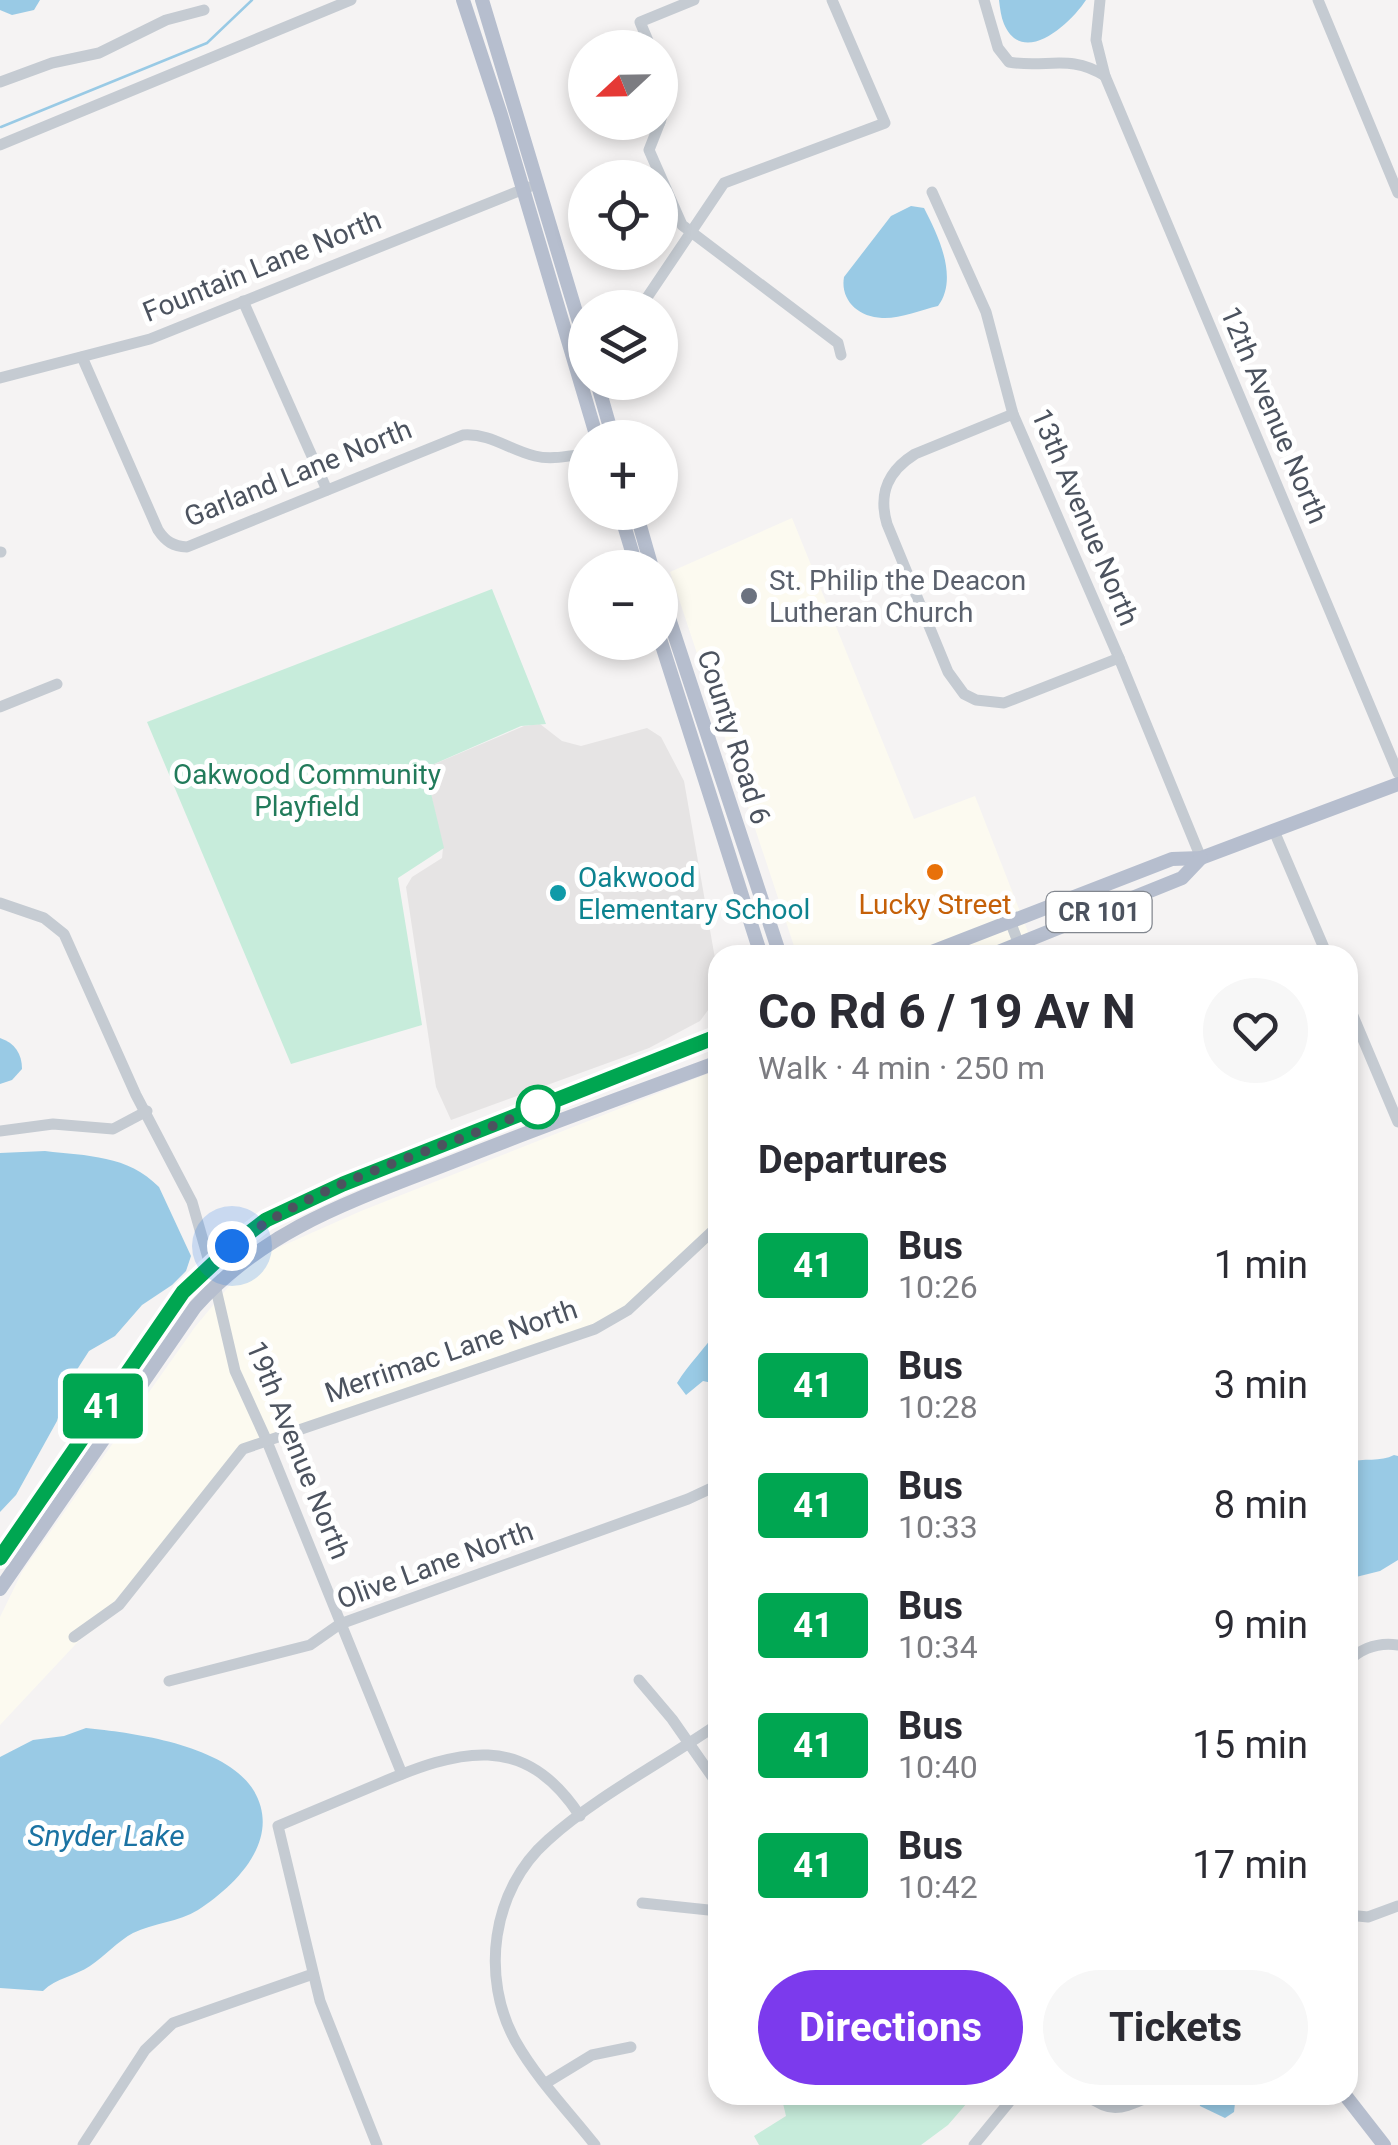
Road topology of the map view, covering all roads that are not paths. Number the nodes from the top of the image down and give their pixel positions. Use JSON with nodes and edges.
{"nodes":[{"id":1,"x":351,"y":0,"type":"edge"},
{"id":2,"x":462,"y":0,"type":"edge"},
{"id":3,"x":482,"y":0,"type":"edge"},
{"id":4,"x":694,"y":0,"type":"edge"},
{"id":5,"x":832,"y":0,"type":"edge"},
{"id":6,"x":984,"y":0,"type":"edge"},
{"id":7,"x":1100,"y":0,"type":"edge"},
{"id":8,"x":1318,"y":0,"type":"edge"},
{"id":9,"x":204,"y":10,"type":"dead end"},
{"id":10,"x":643,"y":30,"type":"edge"},
{"id":11,"x":1105,"y":76,"type":"junction"},
{"id":12,"x":0,"y":82,"type":"edge"},
{"id":13,"x":654,"y":140,"type":"edge"},
{"id":14,"x":0,"y":145,"type":"edge"},
{"id":15,"x":530,"y":186,"type":"junction"},
{"id":16,"x":932,"y":192,"type":"dead end"},
{"id":17,"x":1398,"y":193,"type":"edge"},
{"id":18,"x":692,"y":234,"type":"junction"},
{"id":19,"x":653,"y":290,"type":"edge"},
{"id":20,"x":568,"y":294,"type":"edge"},
{"id":21,"x":243,"y":301,"type":"junction"},
{"id":22,"x":568,"y":318,"type":"edge"},
{"id":23,"x":841,"y":355,"type":"dead end"},
{"id":24,"x":82,"y":357,"type":"junction"},
{"id":25,"x":0,"y":378,"type":"edge"},
{"id":26,"x":1013,"y":414,"type":"junction"},
{"id":27,"x":568,"y":456,"type":"edge"},
{"id":28,"x":326,"y":490,"type":"junction"},
{"id":29,"x":678,"y":646,"type":"edge"},
{"id":30,"x":1119,"y":658,"type":"junction"},
{"id":31,"x":667,"y":660,"type":"edge"},
{"id":32,"x":57,"y":684,"type":"dead end"},
{"id":33,"x":0,"y":707,"type":"edge"},
{"id":34,"x":1398,"y":773,"type":"edge"},
{"id":35,"x":1398,"y":784,"type":"edge"},
{"id":36,"x":1274,"y":831,"type":"junction"},
{"id":37,"x":1201,"y":858,"type":"junction"},
{"id":38,"x":0,"y":904,"type":"edge"},
{"id":39,"x":1010,"y":921,"type":"junction"},
{"id":40,"x":758,"y":945,"type":"edge"},
{"id":41,"x":777,"y":945,"type":"edge"},
{"id":42,"x":949,"y":945,"type":"edge"},
{"id":43,"x":1019,"y":945,"type":"edge"},
{"id":44,"x":1032,"y":945,"type":"edge"},
{"id":45,"x":1323,"y":945,"type":"edge"},
{"id":46,"x":1358,"y":1028,"type":"edge"},
{"id":47,"x":708,"y":1040,"type":"edge"},
{"id":48,"x":708,"y":1066,"type":"edge"},
{"id":49,"x":147,"y":1112,"type":"junction"},
{"id":50,"x":1398,"y":1122,"type":"edge"},
{"id":51,"x":0,"y":1131,"type":"edge"},
{"id":52,"x":708,"y":1235,"type":"edge"},
{"id":53,"x":210,"y":1265,"type":"junction"},
{"id":54,"x":215,"y":1285,"type":"junction"},
{"id":55,"x":266,"y":1439,"type":"junction"},
{"id":56,"x":708,"y":1490,"type":"edge"},
{"id":57,"x":0,"y":1558,"type":"edge"},
{"id":58,"x":0,"y":1589,"type":"edge"},
{"id":59,"x":340,"y":1624,"type":"junction"},
{"id":60,"x":74,"y":1637,"type":"dead end"},
{"id":61,"x":1398,"y":1645,"type":"edge"},
{"id":62,"x":1358,"y":1653,"type":"edge"},
{"id":63,"x":639,"y":1680,"type":"dead end"},
{"id":64,"x":168,"y":1681,"type":"dead end"},
{"id":65,"x":708,"y":1731,"type":"edge"},
{"id":66,"x":689,"y":1744,"type":"junction"},
{"id":67,"x":708,"y":1771,"type":"edge"},
{"id":68,"x":402,"y":1774,"type":"junction"},
{"id":69,"x":580,"y":1816,"type":"junction"},
{"id":70,"x":642,"y":1904,"type":"dead end"},
{"id":71,"x":1398,"y":1906,"type":"edge"},
{"id":72,"x":708,"y":1910,"type":"edge"},
{"id":73,"x":1358,"y":1916,"type":"edge"},
{"id":74,"x":313,"y":1974,"type":"junction"},
{"id":75,"x":631,"y":2048,"type":"dead end"},
{"id":76,"x":546,"y":2083,"type":"junction"},
{"id":77,"x":1007,"y":2105,"type":"edge"},
{"id":78,"x":1101,"y":2105,"type":"edge"},
{"id":79,"x":1130,"y":2105,"type":"edge"},
{"id":80,"x":1354,"y":2105,"type":"edge"},
{"id":81,"x":83,"y":2145,"type":"edge"},
{"id":82,"x":378,"y":2145,"type":"edge"},
{"id":83,"x":595,"y":2145,"type":"edge"},
{"id":84,"x":974,"y":2145,"type":"edge"},
{"id":85,"x":1384,"y":2145,"type":"edge"}],
"edges":[{"from":1,"to":14,"type":"street"},
{"from":2,"to":15,"type":"main road"},
{"from":3,"to":15,"type":"main road"},
{"from":4,"to":10,"type":"street"},
{"from":5,"to":18,"type":"street"},
{"from":6,"to":11,"type":"street"},
{"from":7,"to":11,"type":"street","name":"12th Avenue North"},
{"from":8,"to":17,"type":"street"},
{"from":9,"to":12,"type":"street"},
{"from":11,"to":34,"type":"street","name":"12th Avenue North"},
{"from":13,"to":18,"type":"street"},
{"from":15,"to":20,"type":"main road"},
{"from":15,"to":21,"type":"street","name":"Fountain Lane North"},
{"from":15,"to":22,"type":"main road"},
{"from":16,"to":26,"type":"street","name":"13th Avenue North"},
{"from":18,"to":19,"type":"street"},
{"from":18,"to":23,"type":"street"},
{"from":21,"to":24,"type":"street","name":"Fountain Lane North"},
{"from":21,"to":28,"type":"street"},
{"from":24,"to":25,"type":"street","name":"Fountain Lane North"},
{"from":24,"to":28,"type":"street","name":"Garland Lane North"},
{"from":26,"to":30,"type":"street","name":"13th Avenue North"},
{"from":26,"to":30,"type":"street"},
{"from":27,"to":28,"type":"street","name":"Garland Lane North"},
{"from":29,"to":41,"type":"main road","name":"County Road 6"},
{"from":30,"to":37,"type":"street","name":"13th Avenue North"},
{"from":31,"to":40,"type":"main road","name":"County Road 6"},
{"from":32,"to":33,"type":"street"},
{"from":35,"to":36,"type":"main road","number":"CR 101"},
{"from":36,"to":37,"type":"main road","number":"CR 101"},
{"from":36,"to":45,"type":"street"},
{"from":37,"to":39,"type":"main road","number":"CR 101"},
{"from":37,"to":44,"type":"main road","number":"CR 101"},
{"from":38,"to":49,"type":"street","name":"19th Avenue North"},
{"from":39,"to":42,"type":"main road","number":"CR 101"},
{"from":39,"to":43,"type":"street"},
{"from":46,"to":50,"type":"street"},
{"from":47,"to":53,"type":"main road"},
{"from":48,"to":54,"type":"main road"},
{"from":49,"to":51,"type":"street"},
{"from":49,"to":53,"type":"street","name":"19th Avenue North"},
{"from":52,"to":55,"type":"street","name":"Merrimac Lane North"},
{"from":53,"to":54,"type":"street","name":"19th Avenue North"},
{"from":53,"to":57,"type":"main road"},
{"from":54,"to":55,"type":"street","name":"19th Avenue North"},
{"from":54,"to":58,"type":"main road"},
{"from":55,"to":59,"type":"street","name":"19th Avenue North"},
{"from":55,"to":60,"type":"street","name":"Merrimac Lane North"},
{"from":56,"to":59,"type":"street","name":"Olive Lane North"},
{"from":59,"to":64,"type":"street","name":"Olive Lane North"},
{"from":59,"to":68,"type":"street","name":"19th Avenue North"},
{"from":61,"to":62,"type":"street"},
{"from":63,"to":66,"type":"street"},
{"from":65,"to":66,"type":"street"},
{"from":66,"to":67,"type":"street"},
{"from":66,"to":69,"type":"street"},
{"from":68,"to":69,"type":"street"},
{"from":68,"to":74,"type":"street"},
{"from":69,"to":76,"type":"street"},
{"from":70,"to":72,"type":"street"},
{"from":71,"to":73,"type":"street"},
{"from":74,"to":81,"type":"street"},
{"from":74,"to":82,"type":"street"},
{"from":75,"to":76,"type":"street"},
{"from":76,"to":83,"type":"street"},
{"from":77,"to":84,"type":"street"},
{"from":78,"to":79,"type":"street"},
{"from":80,"to":85,"type":"main road"}]}
